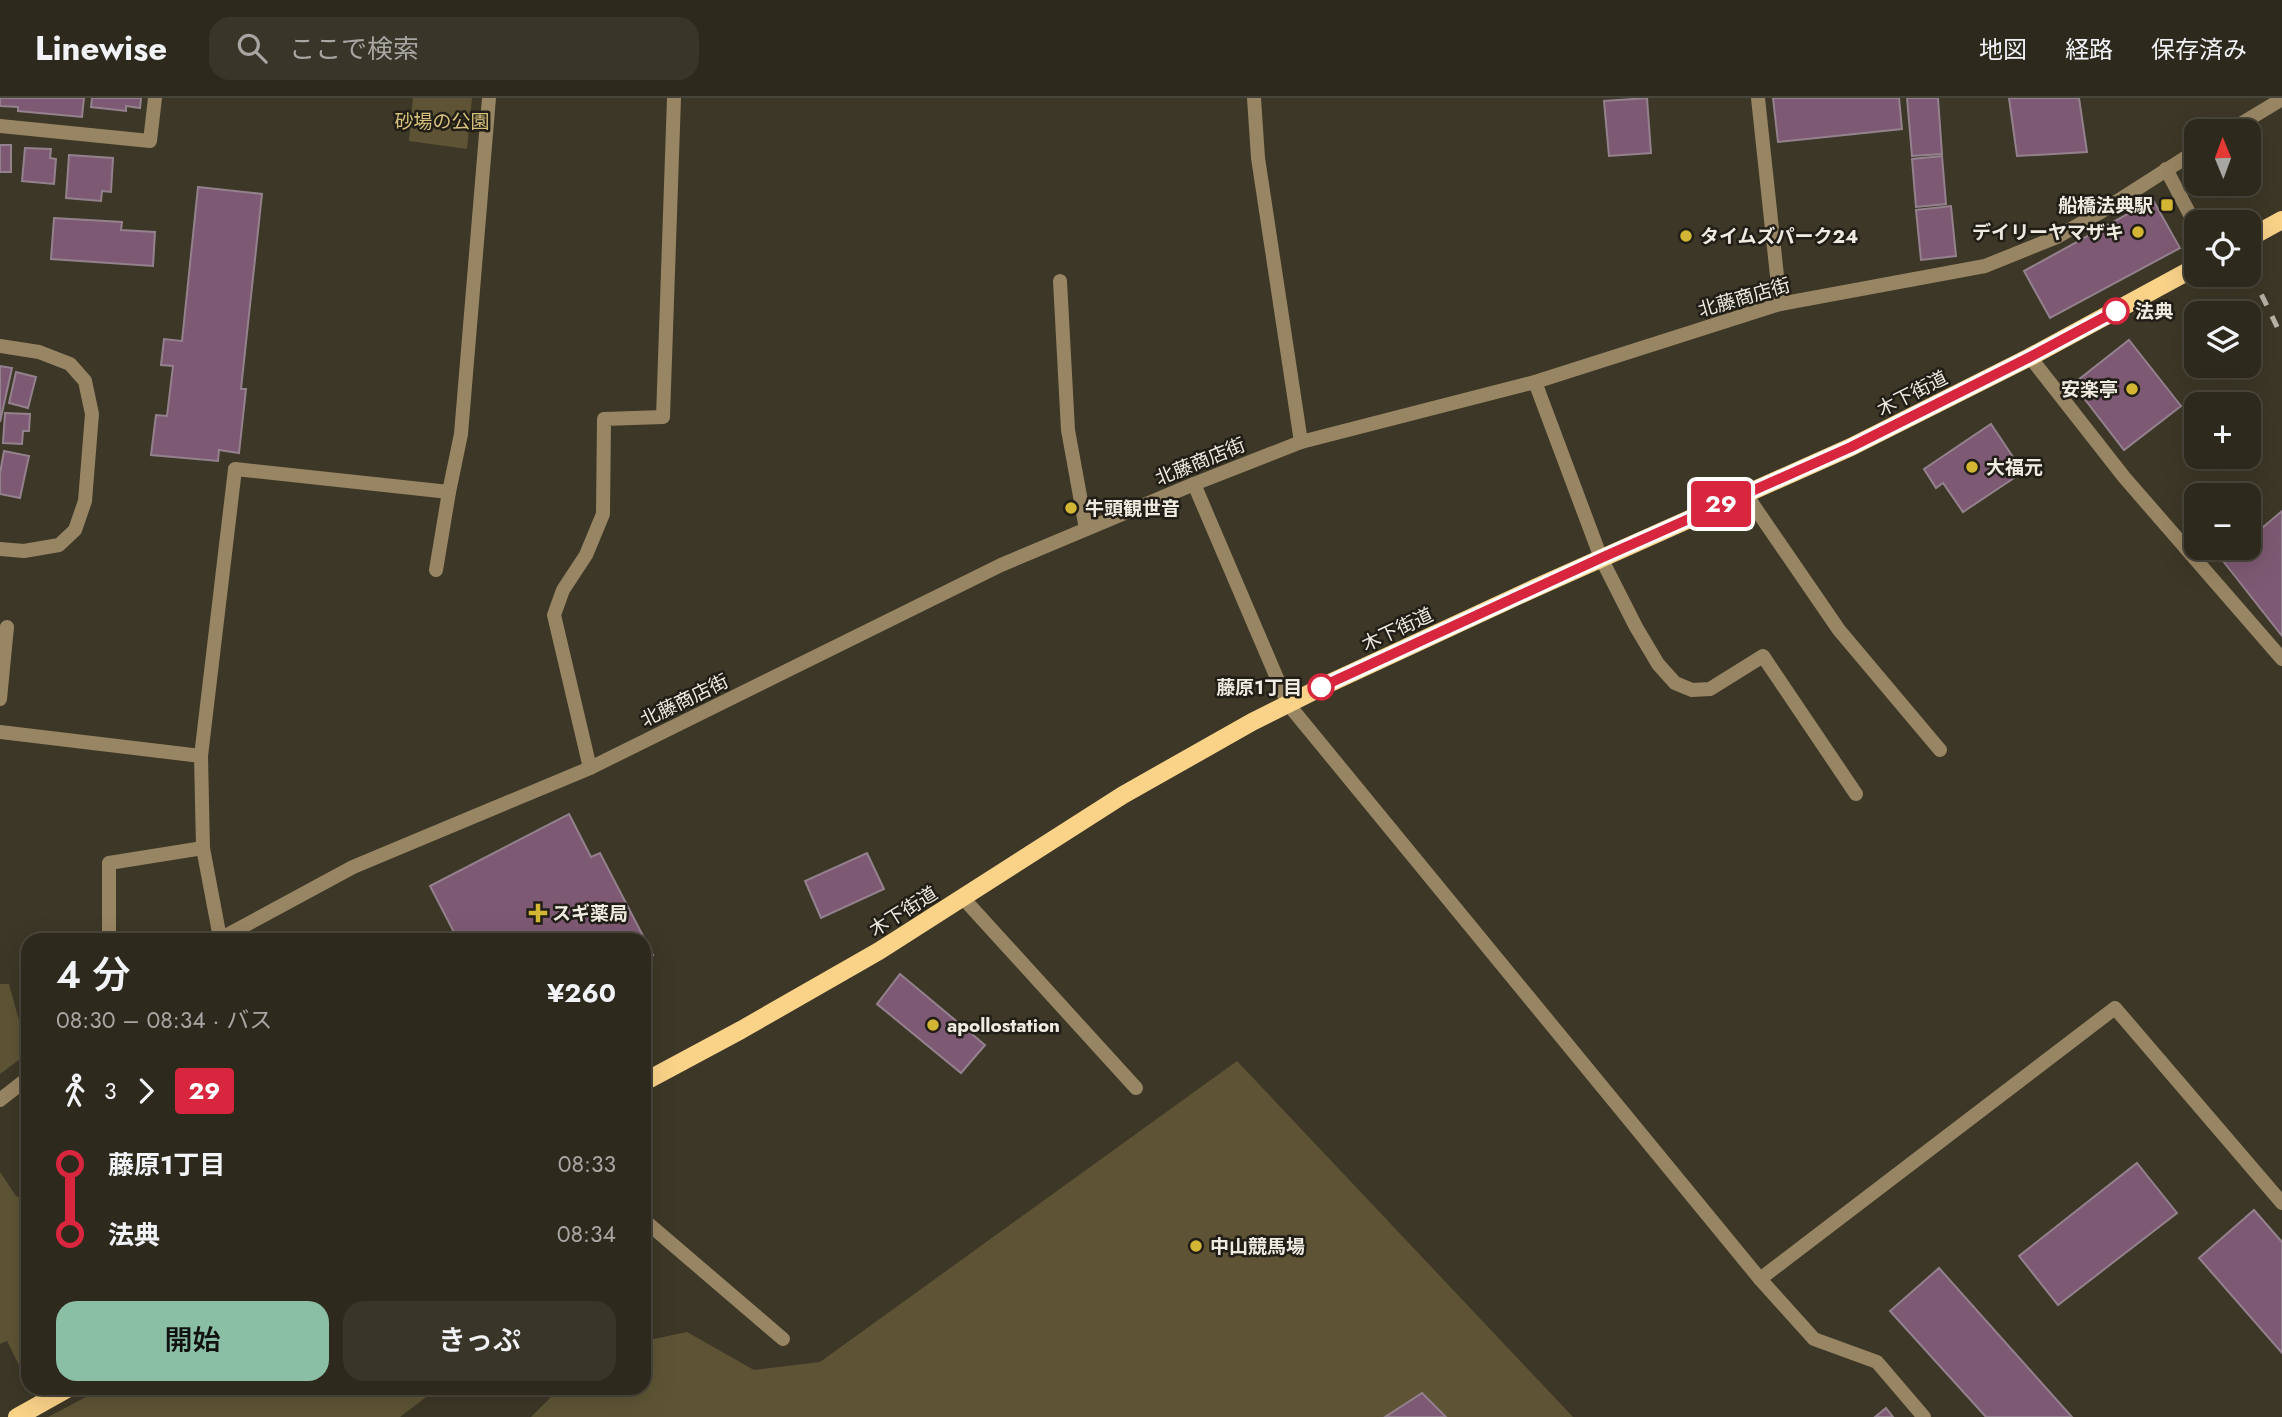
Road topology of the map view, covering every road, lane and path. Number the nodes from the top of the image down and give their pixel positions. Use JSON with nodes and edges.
{"nodes":[{"id":1,"x":155,"y":98,"type":"edge"},
{"id":2,"x":489,"y":98,"type":"edge"},
{"id":3,"x":674,"y":98,"type":"edge"},
{"id":4,"x":1254,"y":98,"type":"edge"},
{"id":5,"x":1758,"y":98,"type":"edge"},
{"id":6,"x":2282,"y":99,"type":"edge"},
{"id":7,"x":2249,"y":119,"type":"edge"},
{"id":8,"x":0,"y":127,"type":"edge"},
{"id":9,"x":2184,"y":158,"type":"edge"},
{"id":10,"x":2166,"y":169,"type":"junction"},
{"id":11,"x":2188,"y":210,"type":"edge"},
{"id":12,"x":2282,"y":219,"type":"edge"},
{"id":13,"x":2261,"y":231,"type":"edge"},
{"id":14,"x":2184,"y":274,"type":"edge"},
{"id":15,"x":1060,"y":281,"type":"dead end"},
{"id":16,"x":1780,"y":304,"type":"junction"},
{"id":17,"x":0,"y":346,"type":"edge"},
{"id":18,"x":2030,"y":357,"type":"junction"},
{"id":19,"x":1535,"y":382,"type":"junction"},
{"id":20,"x":1301,"y":442,"type":"junction"},
{"id":21,"x":1194,"y":484,"type":"junction"},
{"id":22,"x":449,"y":492,"type":"junction"},
{"id":23,"x":1745,"y":493,"type":"junction"},
{"id":24,"x":1086,"y":529,"type":"junction"},
{"id":25,"x":0,"y":548,"type":"edge"},
{"id":26,"x":1601,"y":558,"type":"junction"},
{"id":27,"x":436,"y":570,"type":"dead end"},
{"id":28,"x":7,"y":627,"type":"dead end"},
{"id":29,"x":2282,"y":659,"type":"edge"},
{"id":30,"x":0,"y":699,"type":"edge"},
{"id":31,"x":1287,"y":704,"type":"junction"},
{"id":32,"x":0,"y":732,"type":"edge"},
{"id":33,"x":1940,"y":750,"type":"dead end"},
{"id":34,"x":201,"y":756,"type":"junction"},
{"id":35,"x":590,"y":768,"type":"junction"},
{"id":36,"x":1856,"y":794,"type":"dead end"},
{"id":37,"x":203,"y":848,"type":"junction"},
{"id":38,"x":963,"y":898,"type":"junction"},
{"id":39,"x":110,"y":933,"type":"edge"},
{"id":40,"x":218,"y":933,"type":"edge"},
{"id":41,"x":230,"y":933,"type":"edge"},
{"id":42,"x":651,"y":1078,"type":"edge"},
{"id":43,"x":21,"y":1084,"type":"edge"},
{"id":44,"x":1136,"y":1088,"type":"dead end"},
{"id":45,"x":0,"y":1100,"type":"edge"},
{"id":46,"x":2282,"y":1203,"type":"edge"},
{"id":47,"x":651,"y":1226,"type":"edge"},
{"id":48,"x":1760,"y":1279,"type":"junction"},
{"id":49,"x":783,"y":1339,"type":"dead end"},
{"id":50,"x":56,"y":1395,"type":"edge"},
{"id":51,"x":17,"y":1417,"type":"edge"},
{"id":52,"x":1924,"y":1417,"type":"edge"}],
"edges":[{"from":1,"to":8,"type":"street"},
{"from":2,"to":22,"type":"street"},
{"from":3,"to":35,"type":"street"},
{"from":4,"to":20,"type":"street"},
{"from":5,"to":16,"type":"street"},
{"from":6,"to":7,"type":"street"},
{"from":9,"to":10,"type":"street","name":"北藤商店街"},
{"from":10,"to":11,"type":"street"},
{"from":10,"to":16,"type":"street","name":"北藤商店街"},
{"from":12,"to":13,"type":"main road"},
{"from":14,"to":18,"type":"main road","name":"木下街道"},
{"from":15,"to":24,"type":"street"},
{"from":16,"to":19,"type":"street","name":"北藤商店街"},
{"from":17,"to":25,"type":"street"},
{"from":18,"to":23,"type":"main road","name":"木下街道"},
{"from":18,"to":29,"type":"street"},
{"from":19,"to":20,"type":"street","name":"北藤商店街"},
{"from":19,"to":26,"type":"street"},
{"from":20,"to":21,"type":"street","name":"北藤商店街"},
{"from":21,"to":24,"type":"street","name":"北藤商店街"},
{"from":21,"to":31,"type":"street"},
{"from":22,"to":27,"type":"street"},
{"from":22,"to":34,"type":"street"},
{"from":23,"to":26,"type":"main road","name":"木下街道"},
{"from":23,"to":33,"type":"street"},
{"from":24,"to":35,"type":"street","name":"北藤商店街"},
{"from":26,"to":31,"type":"main road","name":"木下街道"},
{"from":26,"to":36,"type":"street"},
{"from":28,"to":30,"type":"street"},
{"from":31,"to":38,"type":"main road","name":"木下街道"},
{"from":31,"to":48,"type":"street"},
{"from":32,"to":34,"type":"street"},
{"from":34,"to":37,"type":"street"},
{"from":35,"to":41,"type":"street","name":"北藤商店街"},
{"from":37,"to":39,"type":"street"},
{"from":37,"to":40,"type":"street"},
{"from":38,"to":42,"type":"main road","name":"木下街道"},
{"from":38,"to":44,"type":"street"},
{"from":43,"to":45,"type":"street"},
{"from":46,"to":48,"type":"street"},
{"from":47,"to":49,"type":"street"},
{"from":48,"to":52,"type":"street"},
{"from":50,"to":51,"type":"main road"}]}
